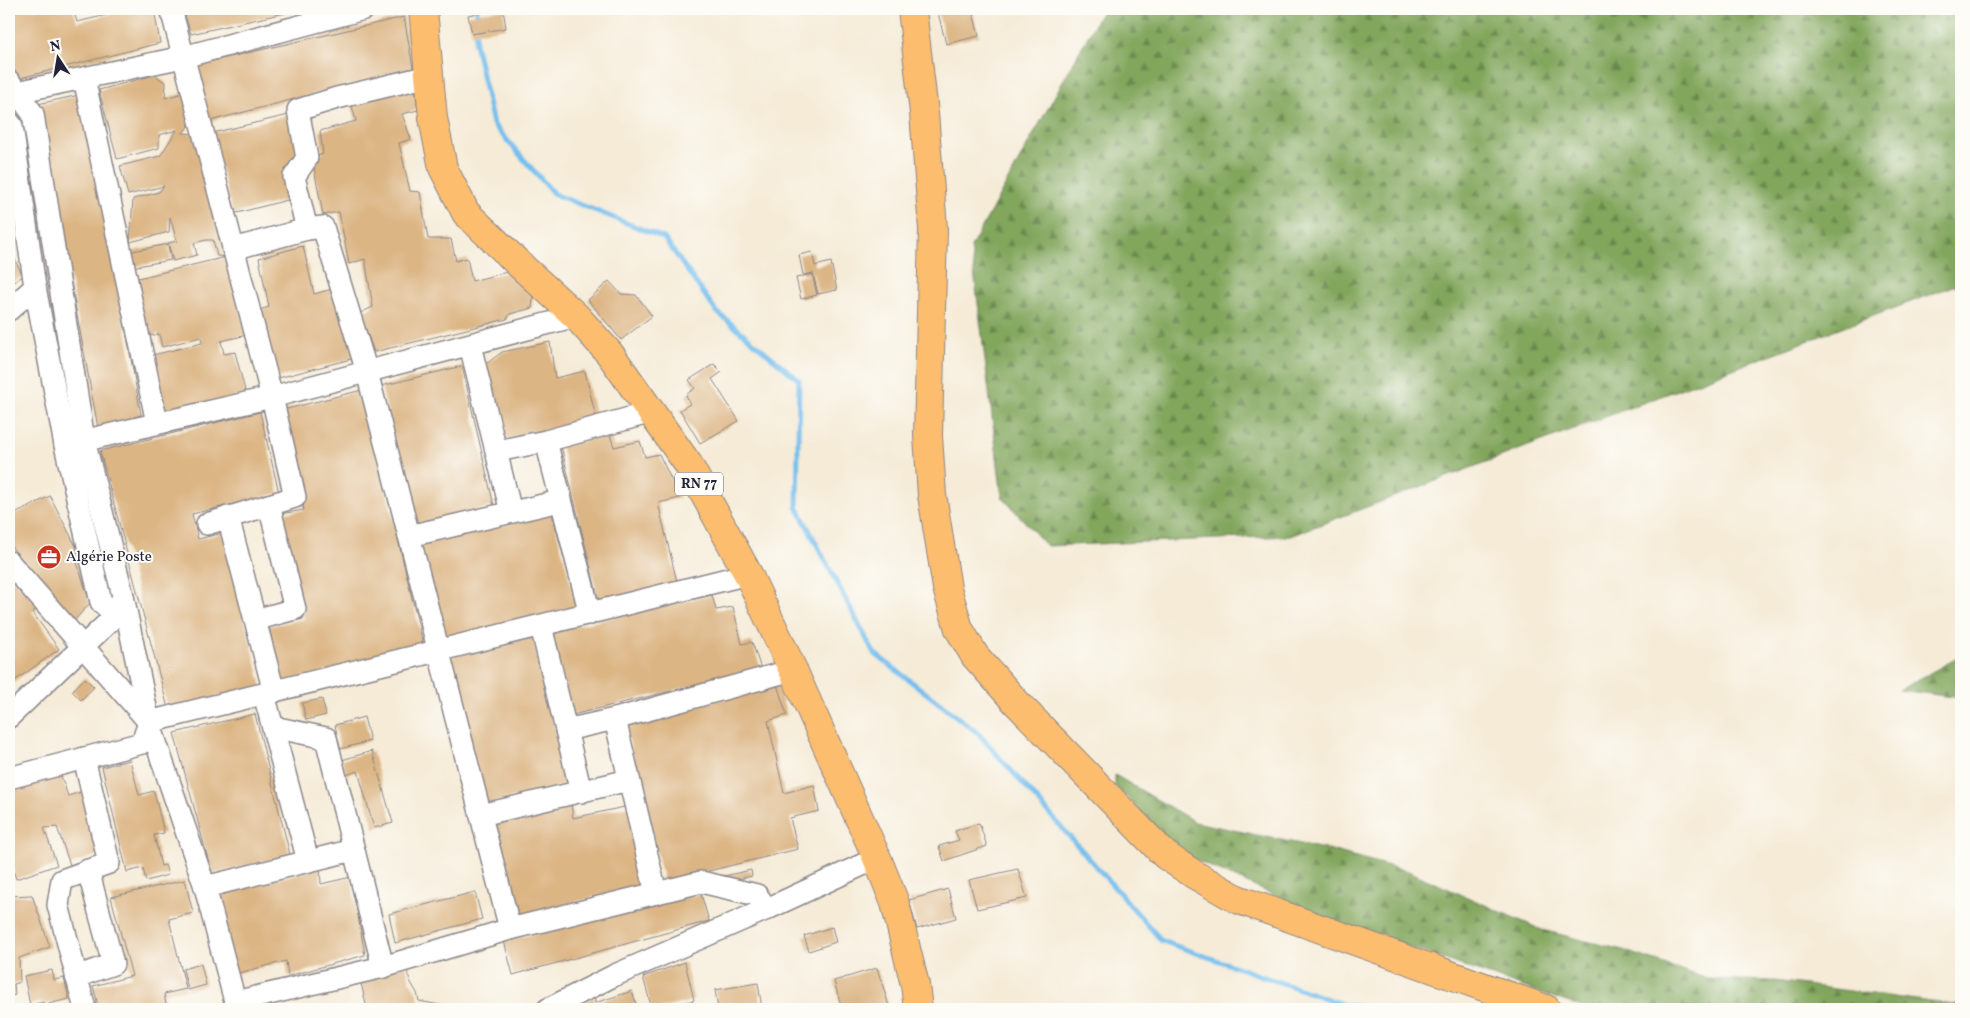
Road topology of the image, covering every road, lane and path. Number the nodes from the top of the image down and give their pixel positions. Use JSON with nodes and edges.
{"nodes":[{"id":1,"x":171,"y":9,"type":"edge"},
{"id":2,"x":364,"y":9,"type":"edge"},
{"id":3,"x":423,"y":9,"type":"edge"},
{"id":4,"x":912,"y":9,"type":"edge"},
{"id":5,"x":183,"y":57,"type":"junction"},
{"id":6,"x":429,"y":76,"type":"junction"},
{"id":7,"x":84,"y":78,"type":"junction"},
{"id":8,"x":12,"y":91,"type":"edge"},
{"id":9,"x":9,"y":122,"type":"edge"},
{"id":10,"x":307,"y":229,"type":"junction"},
{"id":11,"x":233,"y":249,"type":"junction"},
{"id":12,"x":35,"y":287,"type":"junction"},
{"id":13,"x":9,"y":310,"type":"edge"},
{"id":14,"x":576,"y":316,"type":"junction"},
{"id":15,"x":470,"y":345,"type":"junction"},
{"id":16,"x":367,"y":372,"type":"junction"},
{"id":17,"x":272,"y":397,"type":"junction"},
{"id":18,"x":652,"y":412,"type":"junction"},
{"id":19,"x":157,"y":423,"type":"junction"},
{"id":20,"x":546,"y":441,"type":"junction"},
{"id":21,"x":74,"y":442,"type":"junction"},
{"id":22,"x":497,"y":450,"type":"junction"},
{"id":23,"x":560,"y":501,"type":"junction"},
{"id":24,"x":269,"y":505,"type":"junction"},
{"id":25,"x":511,"y":512,"type":"junction"},
{"id":26,"x":228,"y":517,"type":"junction"},
{"id":27,"x":207,"y":524,"type":"dead end"},
{"id":28,"x":409,"y":536,"type":"junction"},
{"id":29,"x":9,"y":562,"type":"edge"},
{"id":30,"x":748,"y":574,"type":"junction"},
{"id":31,"x":120,"y":605,"type":"junction"},
{"id":32,"x":590,"y":614,"type":"junction"},
{"id":33,"x":255,"y":620,"type":"junction"},
{"id":34,"x":540,"y":626,"type":"junction"},
{"id":35,"x":83,"y":646,"type":"junction"},
{"id":36,"x":438,"y":651,"type":"junction"},
{"id":37,"x":794,"y":670,"type":"junction"},
{"id":38,"x":269,"y":693,"type":"junction"},
{"id":39,"x":9,"y":717,"type":"edge"},
{"id":40,"x":615,"y":719,"type":"junction"},
{"id":41,"x":149,"y":722,"type":"junction"},
{"id":42,"x":273,"y":727,"type":"junction"},
{"id":43,"x":566,"y":730,"type":"junction"},
{"id":44,"x":84,"y":758,"type":"junction"},
{"id":45,"x":9,"y":778,"type":"edge"},
{"id":46,"x":630,"y":780,"type":"junction"},
{"id":47,"x":581,"y":792,"type":"junction"},
{"id":48,"x":481,"y":815,"type":"junction"},
{"id":49,"x":353,"y":850,"type":"junction"},
{"id":50,"x":877,"y":858,"type":"junction"},
{"id":51,"x":308,"y":861,"type":"junction"},
{"id":52,"x":88,"y":870,"type":"junction"},
{"id":53,"x":205,"y":888,"type":"junction"},
{"id":54,"x":656,"y":893,"type":"junction"},
{"id":55,"x":767,"y":909,"type":"junction"},
{"id":56,"x":510,"y":929,"type":"junction"},
{"id":57,"x":382,"y":967,"type":"junction"},
{"id":58,"x":76,"y":977,"type":"junction"},
{"id":59,"x":236,"y":1006,"type":"edge"},
{"id":60,"x":85,"y":1009,"type":"edge"},
{"id":61,"x":548,"y":1009,"type":"edge"},
{"id":62,"x":918,"y":1009,"type":"edge"},
{"id":63,"x":1546,"y":1009,"type":"edge"}],
"edges":[{"from":1,"to":5,"type":"street"},
{"from":2,"to":5,"type":"street"},
{"from":3,"to":6,"type":"main road","number":"RN 77"},
{"from":4,"to":63,"type":"main road"},
{"from":5,"to":7,"type":"street"},
{"from":5,"to":11,"type":"street"},
{"from":6,"to":10,"type":"street"},
{"from":6,"to":14,"type":"main road","number":"RN 77"},
{"from":7,"to":8,"type":"street"},
{"from":7,"to":19,"type":"street"},
{"from":8,"to":21,"type":"street"},
{"from":9,"to":12,"type":"street"},
{"from":10,"to":11,"type":"street"},
{"from":10,"to":16,"type":"street"},
{"from":11,"to":17,"type":"street"},
{"from":12,"to":13,"type":"street"},
{"from":12,"to":21,"type":"street"},
{"from":14,"to":15,"type":"street"},
{"from":14,"to":18,"type":"main road","number":"RN 77"},
{"from":15,"to":16,"type":"street"},
{"from":15,"to":22,"type":"street"},
{"from":16,"to":17,"type":"street"},
{"from":16,"to":28,"type":"street"},
{"from":17,"to":19,"type":"street"},
{"from":17,"to":24,"type":"street"},
{"from":18,"to":20,"type":"street"},
{"from":18,"to":30,"type":"main road","number":"RN 77"},
{"from":19,"to":21,"type":"street"},
{"from":20,"to":22,"type":"street"},
{"from":20,"to":23,"type":"street"},
{"from":21,"to":31,"type":"street"},
{"from":22,"to":25,"type":"street"},
{"from":23,"to":25,"type":"street"},
{"from":23,"to":32,"type":"street"},
{"from":24,"to":26,"type":"street"},
{"from":24,"to":33,"type":"street"},
{"from":25,"to":28,"type":"street"},
{"from":26,"to":27,"type":"street"},
{"from":26,"to":33,"type":"street"},
{"from":28,"to":36,"type":"street"},
{"from":29,"to":35,"type":"street"},
{"from":30,"to":32,"type":"street"},
{"from":30,"to":37,"type":"main road","number":"RN 77"},
{"from":31,"to":35,"type":"street"},
{"from":31,"to":41,"type":"street"},
{"from":32,"to":34,"type":"street"},
{"from":33,"to":38,"type":"street"},
{"from":34,"to":36,"type":"street"},
{"from":34,"to":43,"type":"street"},
{"from":35,"to":39,"type":"street"},
{"from":35,"to":41,"type":"street"},
{"from":36,"to":38,"type":"street"},
{"from":36,"to":48,"type":"street"},
{"from":37,"to":40,"type":"street"},
{"from":37,"to":50,"type":"main road","number":"RN 77"},
{"from":38,"to":41,"type":"street"},
{"from":38,"to":42,"type":"street"},
{"from":40,"to":43,"type":"street"},
{"from":40,"to":46,"type":"street"},
{"from":41,"to":44,"type":"street"},
{"from":41,"to":53,"type":"street"},
{"from":42,"to":49,"type":"street"},
{"from":42,"to":51,"type":"street"},
{"from":43,"to":47,"type":"street"},
{"from":44,"to":45,"type":"street"},
{"from":44,"to":52,"type":"street"},
{"from":46,"to":47,"type":"street"},
{"from":46,"to":54,"type":"street"},
{"from":47,"to":48,"type":"street"},
{"from":48,"to":56,"type":"street"},
{"from":49,"to":51,"type":"street"},
{"from":49,"to":57,"type":"street"},
{"from":50,"to":55,"type":"street"},
{"from":50,"to":62,"type":"main road","number":"RN 77"},
{"from":51,"to":53,"type":"street"},
{"from":52,"to":58,"type":"street"},
{"from":52,"to":58,"type":"street"},
{"from":53,"to":59,"type":"street"},
{"from":54,"to":55,"type":"street"},
{"from":54,"to":56,"type":"street"},
{"from":55,"to":61,"type":"street"},
{"from":56,"to":57,"type":"street"},
{"from":57,"to":59,"type":"street"},
{"from":58,"to":60,"type":"street"}]}
